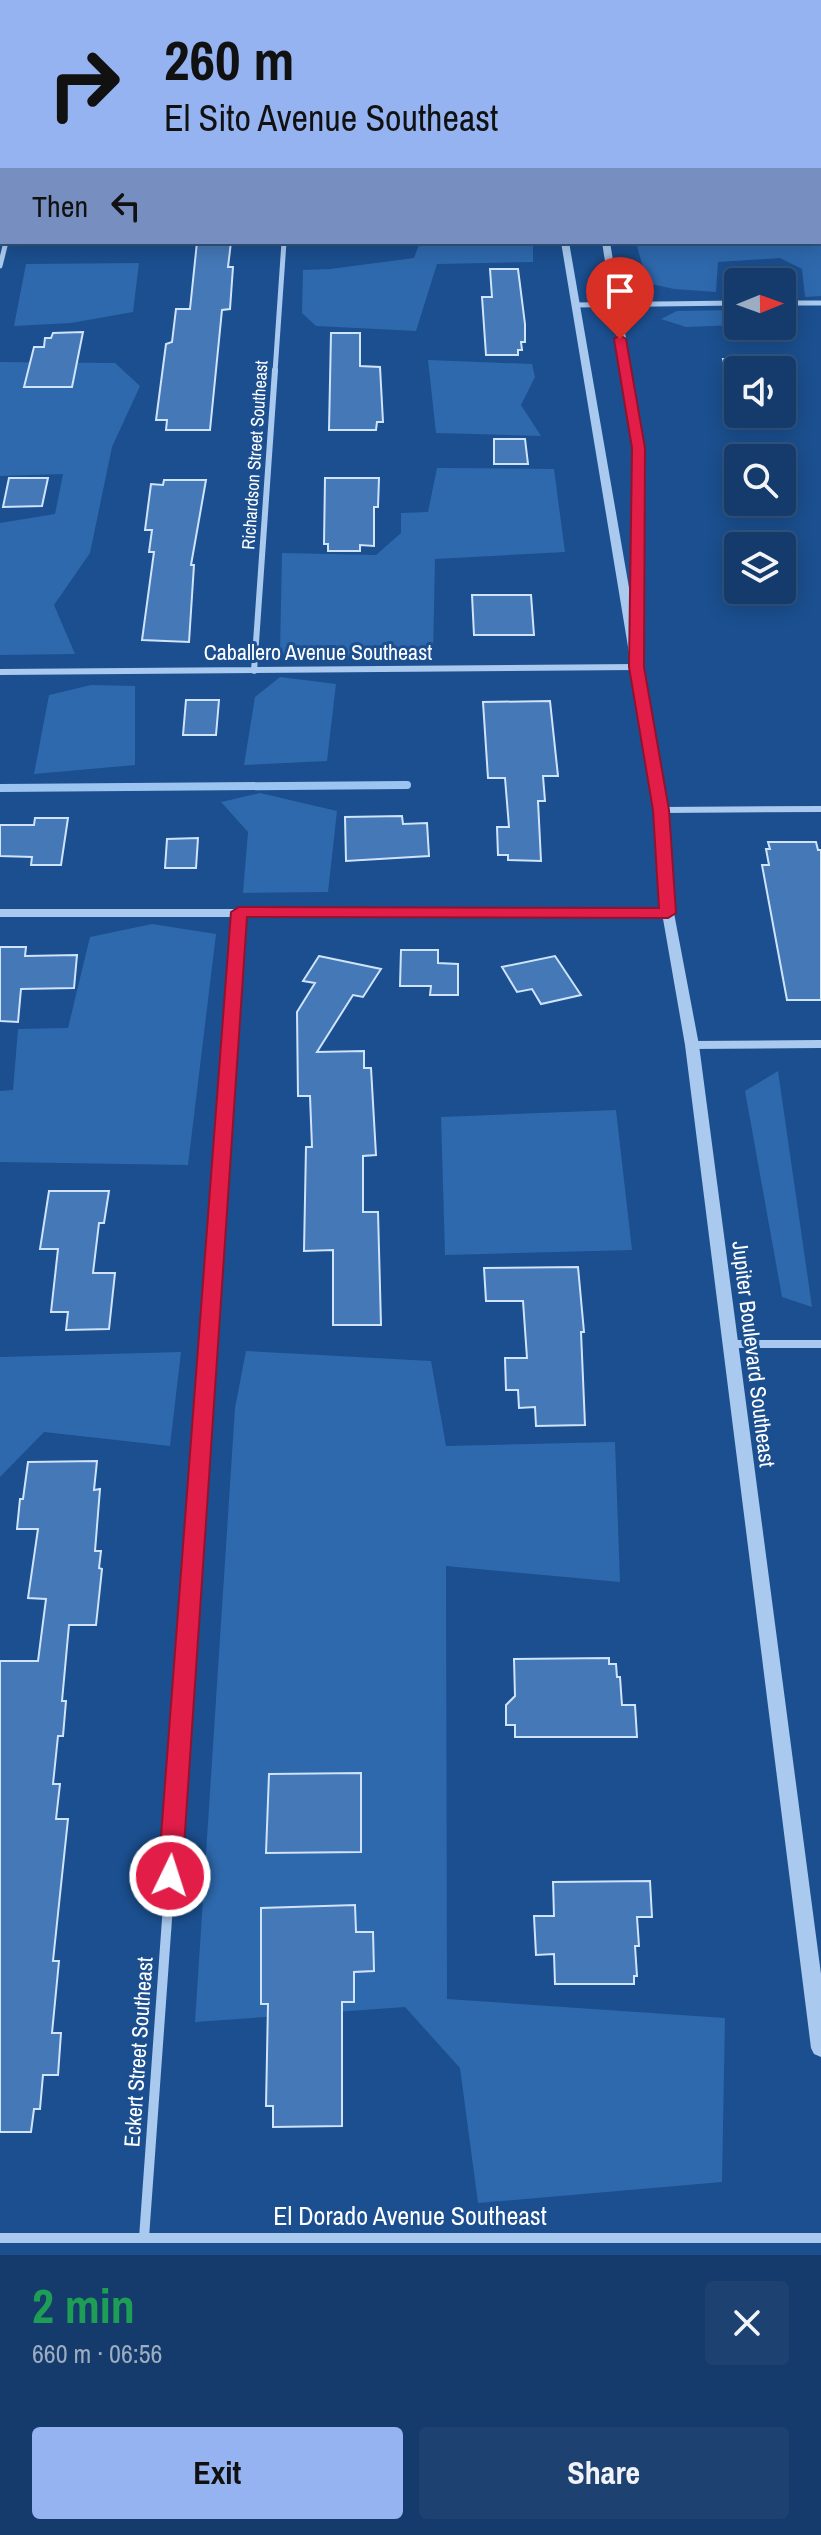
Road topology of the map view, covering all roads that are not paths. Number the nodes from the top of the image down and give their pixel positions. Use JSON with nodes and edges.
{"nodes":[{"id":1,"x":6,"y":244,"type":"edge"},
{"id":2,"x":284,"y":244,"type":"edge"},
{"id":3,"x":565,"y":244,"type":"edge"},
{"id":4,"x":606,"y":244,"type":"edge"},
{"id":5,"x":0,"y":266,"type":"edge"},
{"id":6,"x":724,"y":303,"type":"edge"},
{"id":7,"x":796,"y":303,"type":"edge"},
{"id":8,"x":821,"y":303,"type":"edge"},
{"id":9,"x":614,"y":304,"type":"junction"},
{"id":10,"x":575,"y":305,"type":"junction"},
{"id":11,"x":636,"y":667,"type":"junction"},
{"id":12,"x":254,"y":671,"type":"junction"},
{"id":13,"x":0,"y":672,"type":"edge"},
{"id":14,"x":821,"y":809,"type":"edge"},
{"id":15,"x":661,"y":810,"type":"junction"},
{"id":16,"x":239,"y":912,"type":"junction"},
{"id":17,"x":0,"y":913,"type":"edge"},
{"id":18,"x":668,"y":913,"type":"junction"},
{"id":19,"x":821,"y":1044,"type":"edge"},
{"id":20,"x":692,"y":1045,"type":"junction"},
{"id":21,"x":731,"y":1344,"type":"junction"},
{"id":22,"x":821,"y":1344,"type":"edge"},
{"id":23,"x":821,"y":2048,"type":"edge"},
{"id":24,"x":0,"y":2238,"type":"edge"},
{"id":25,"x":144,"y":2238,"type":"junction"},
{"id":26,"x":821,"y":2238,"type":"edge"}],
"edges":[{"from":1,"to":5,"type":"street"},
{"from":2,"to":12,"type":"street","name":"Richardson Street Southeast"},
{"from":3,"to":10,"type":"street","name":"Jupiter Boulevard Southeast"},
{"from":4,"to":9,"type":"street","name":"Jupiter Boulevard Southeast"},
{"from":6,"to":9,"type":"street"},
{"from":7,"to":8,"type":"street"},
{"from":9,"to":10,"type":"street"},
{"from":9,"to":11,"type":"street","name":"Jupiter Boulevard Southeast"},
{"from":10,"to":11,"type":"street","name":"Jupiter Boulevard Southeast"},
{"from":11,"to":12,"type":"street","name":"Caballero Avenue Southeast"},
{"from":11,"to":15,"type":"street","name":"Jupiter Boulevard Southeast"},
{"from":12,"to":13,"type":"street","name":"Caballero Avenue Southeast"},
{"from":14,"to":15,"type":"street"},
{"from":15,"to":18,"type":"street","name":"Jupiter Boulevard Southeast"},
{"from":16,"to":17,"type":"street"},
{"from":16,"to":18,"type":"street"},
{"from":16,"to":25,"type":"street","name":"Eckert Street Southeast"},
{"from":18,"to":20,"type":"street","name":"Jupiter Boulevard Southeast"},
{"from":19,"to":20,"type":"street"},
{"from":20,"to":21,"type":"street","name":"Jupiter Boulevard Southeast"},
{"from":21,"to":22,"type":"street"},
{"from":21,"to":23,"type":"street","name":"Jupiter Boulevard Southeast"},
{"from":24,"to":25,"type":"street","name":"El Dorado Avenue Southeast"},
{"from":25,"to":26,"type":"street","name":"El Dorado Avenue Southeast"}]}
